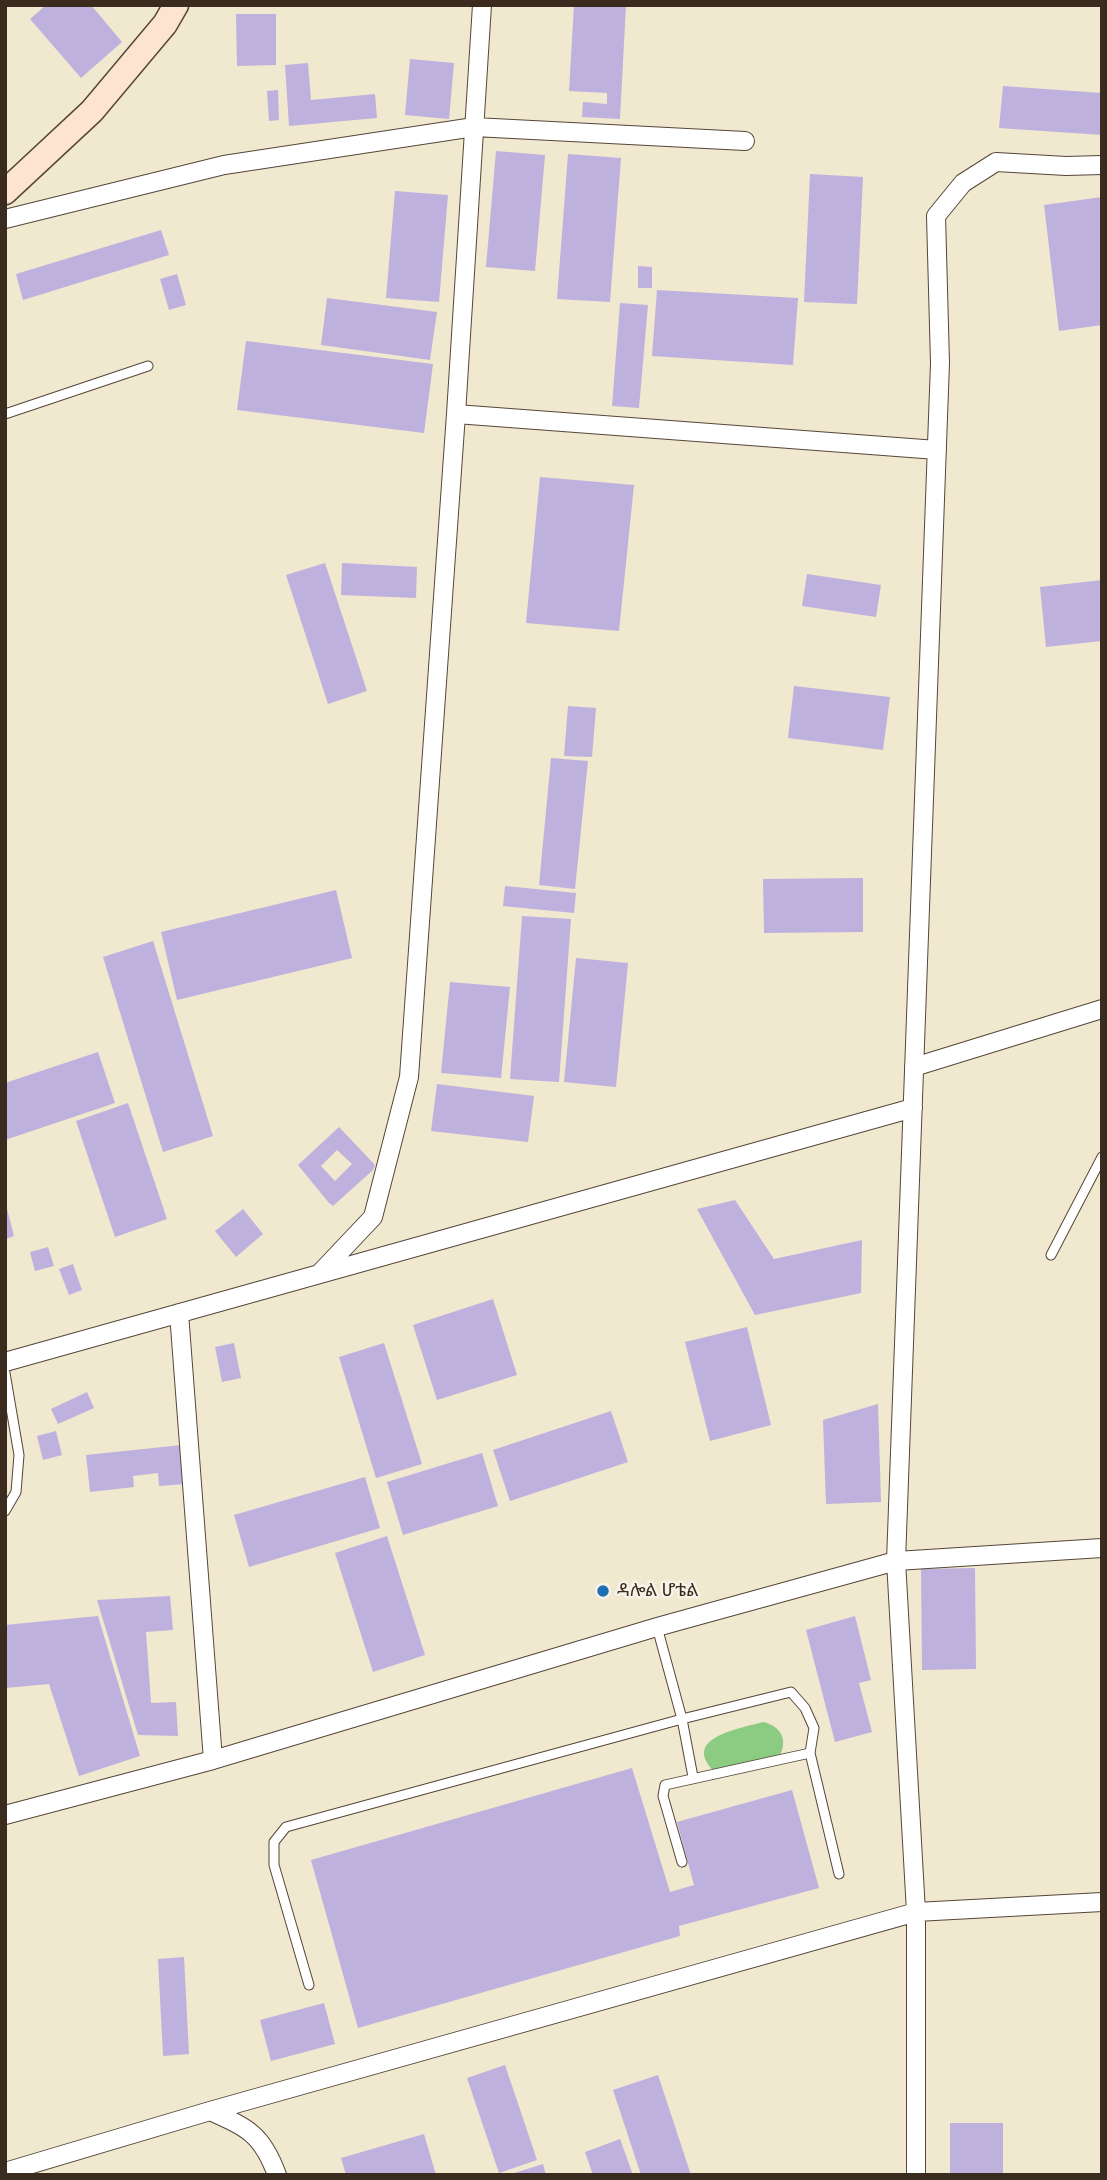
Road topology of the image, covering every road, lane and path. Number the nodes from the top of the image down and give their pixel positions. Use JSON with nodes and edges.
{"nodes":[{"id":1,"x":176,"y":5,"type":"edge"},
{"id":2,"x":482,"y":5,"type":"edge"},
{"id":3,"x":474,"y":127,"type":"junction"},
{"id":4,"x":745,"y":141,"type":"dead end"},
{"id":5,"x":1102,"y":165,"type":"edge"},
{"id":6,"x":5,"y":192,"type":"edge"},
{"id":7,"x":5,"y":219,"type":"edge"},
{"id":8,"x":148,"y":366,"type":"dead end"},
{"id":9,"x":5,"y":414,"type":"edge"},
{"id":10,"x":456,"y":414,"type":"junction"},
{"id":11,"x":937,"y":450,"type":"junction"},
{"id":12,"x":1102,"y":1009,"type":"edge"},
{"id":13,"x":914,"y":1067,"type":"junction"},
{"id":14,"x":913,"y":1108,"type":"junction"},
{"id":15,"x":1102,"y":1157,"type":"edge"},
{"id":16,"x":1051,"y":1255,"type":"dead end"},
{"id":17,"x":320,"y":1273,"type":"junction"},
{"id":18,"x":179,"y":1313,"type":"junction"},
{"id":19,"x":5,"y":1362,"type":"edge"},
{"id":20,"x":5,"y":1373,"type":"edge"},
{"id":21,"x":5,"y":1511,"type":"edge"},
{"id":22,"x":1102,"y":1548,"type":"edge"},
{"id":23,"x":896,"y":1561,"type":"junction"},
{"id":24,"x":657,"y":1627,"type":"junction"},
{"id":25,"x":682,"y":1719,"type":"junction"},
{"id":26,"x":810,"y":1753,"type":"junction"},
{"id":27,"x":213,"y":1760,"type":"junction"},
{"id":28,"x":692,"y":1777,"type":"junction"},
{"id":29,"x":5,"y":1815,"type":"edge"},
{"id":30,"x":682,"y":1862,"type":"dead end"},
{"id":31,"x":839,"y":1874,"type":"dead end"},
{"id":32,"x":1102,"y":1902,"type":"edge"},
{"id":33,"x":916,"y":1912,"type":"junction"},
{"id":34,"x":309,"y":1985,"type":"dead end"},
{"id":35,"x":210,"y":2111,"type":"junction"},
{"id":36,"x":5,"y":2172,"type":"edge"},
{"id":37,"x":277,"y":2175,"type":"edge"},
{"id":38,"x":916,"y":2175,"type":"edge"}],
"edges":[{"from":1,"to":6,"type":"street"},
{"from":2,"to":3,"type":"street"},
{"from":3,"to":4,"type":"street"},
{"from":3,"to":7,"type":"street"},
{"from":3,"to":10,"type":"street"},
{"from":5,"to":11,"type":"street"},
{"from":8,"to":9,"type":"lane"},
{"from":10,"to":11,"type":"street"},
{"from":10,"to":17,"type":"street"},
{"from":11,"to":13,"type":"street"},
{"from":12,"to":13,"type":"street"},
{"from":13,"to":14,"type":"street"},
{"from":14,"to":17,"type":"street"},
{"from":14,"to":23,"type":"street"},
{"from":15,"to":16,"type":"lane"},
{"from":17,"to":18,"type":"street"},
{"from":18,"to":19,"type":"street"},
{"from":18,"to":27,"type":"street"},
{"from":20,"to":21,"type":"lane"},
{"from":22,"to":23,"type":"street"},
{"from":23,"to":24,"type":"street"},
{"from":23,"to":33,"type":"street"},
{"from":24,"to":25,"type":"lane"},
{"from":24,"to":27,"type":"street"},
{"from":25,"to":26,"type":"lane"},
{"from":25,"to":28,"type":"lane"},
{"from":25,"to":34,"type":"lane"},
{"from":26,"to":28,"type":"lane"},
{"from":26,"to":31,"type":"lane"},
{"from":27,"to":29,"type":"street"},
{"from":28,"to":30,"type":"lane"},
{"from":32,"to":33,"type":"street"},
{"from":33,"to":35,"type":"street"},
{"from":33,"to":38,"type":"street"},
{"from":35,"to":36,"type":"street"},
{"from":35,"to":37,"type":"street"}]}
